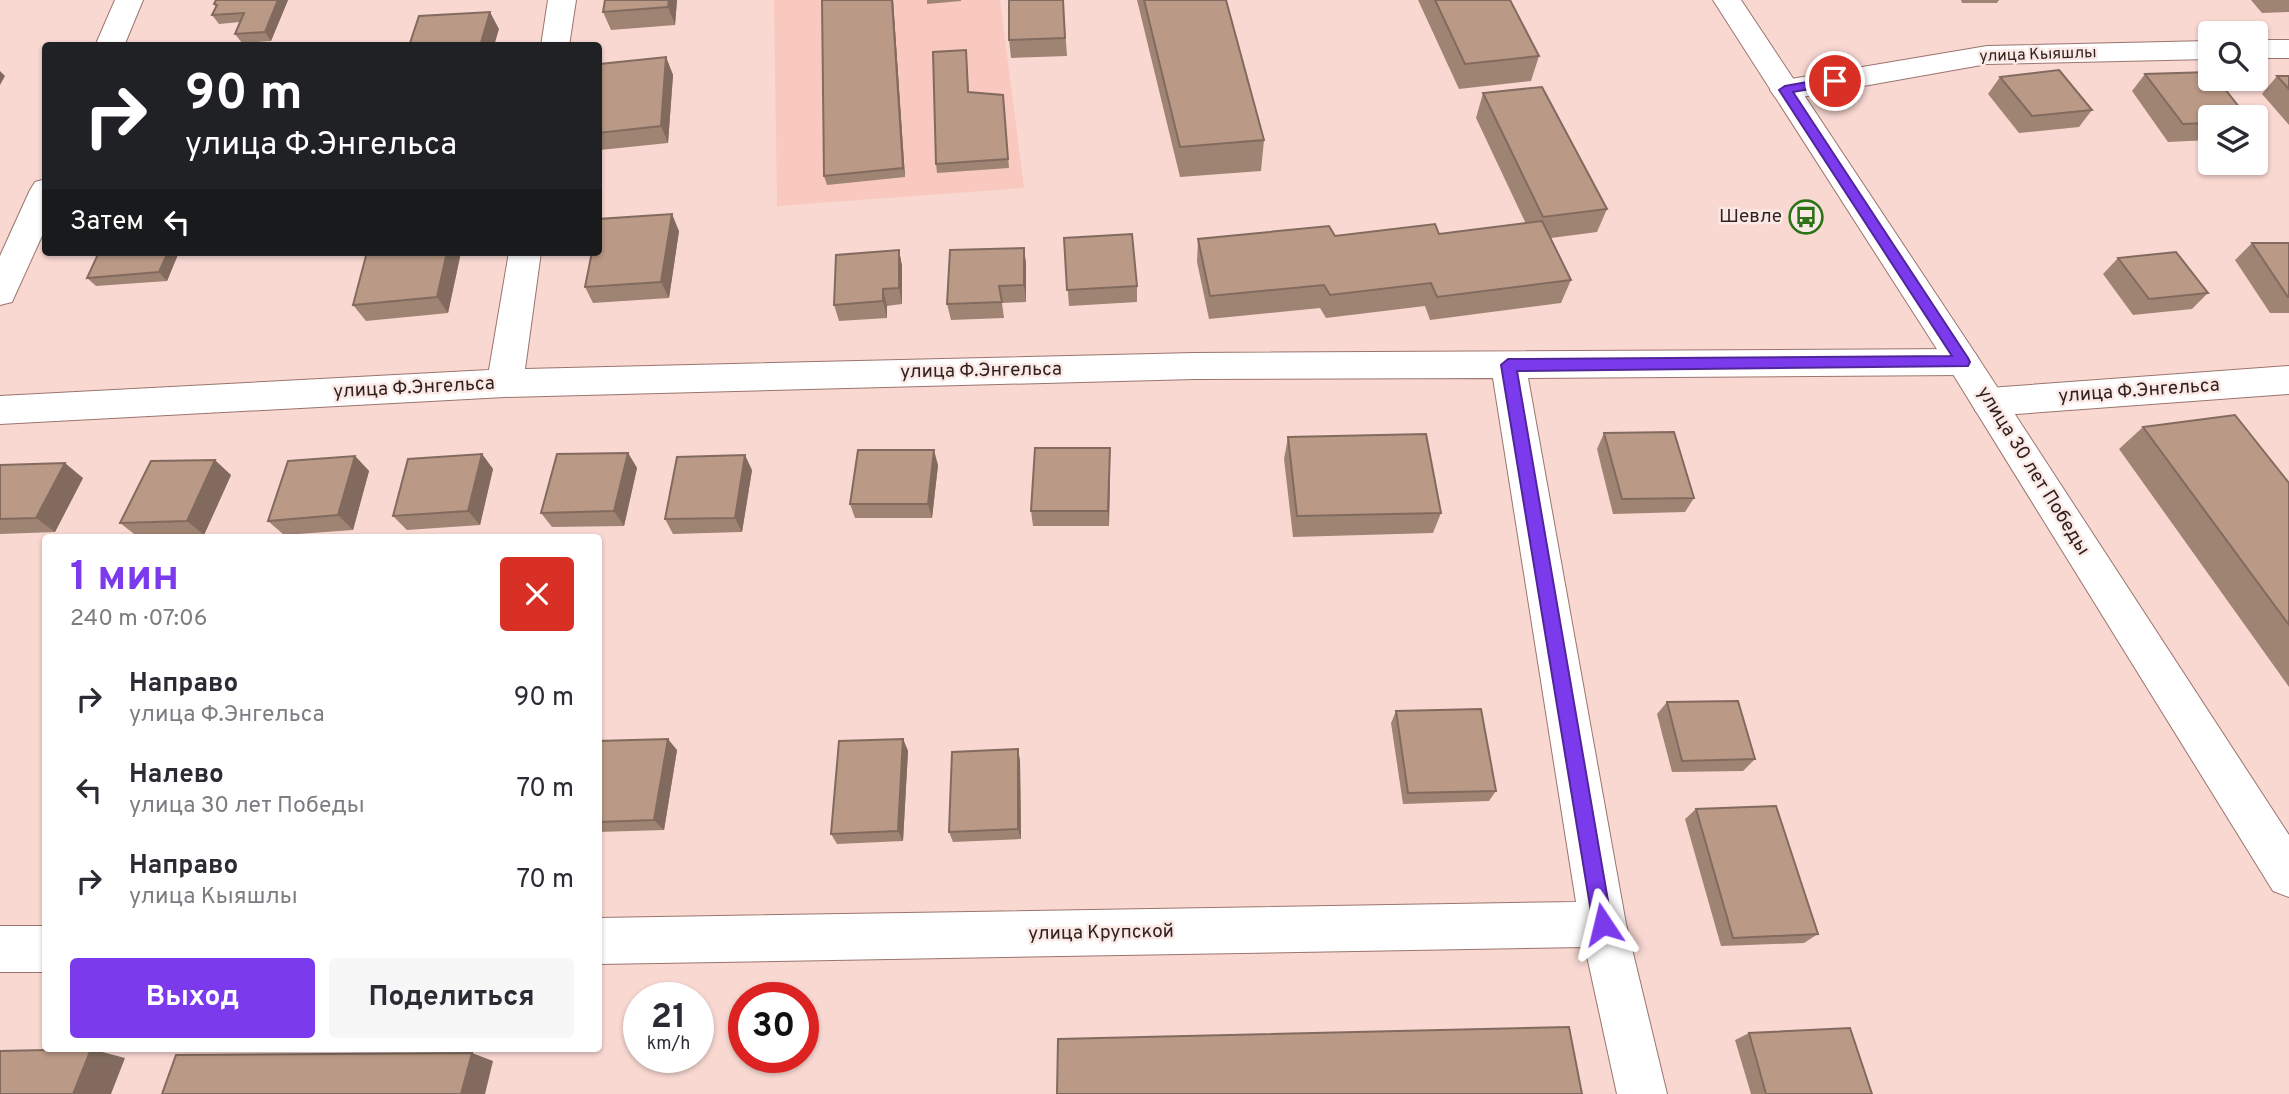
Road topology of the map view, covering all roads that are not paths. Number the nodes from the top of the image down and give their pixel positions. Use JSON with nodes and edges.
{"nodes":[{"id":1,"x":129,"y":0,"type":"edge"},
{"id":2,"x":562,"y":0,"type":"edge"},
{"id":3,"x":1727,"y":0,"type":"edge"},
{"id":4,"x":111,"y":42,"type":"edge"},
{"id":5,"x":556,"y":42,"type":"edge"},
{"id":6,"x":2268,"y":49,"type":"edge"},
{"id":7,"x":2289,"y":49,"type":"edge"},
{"id":8,"x":2198,"y":50,"type":"edge"},
{"id":9,"x":1785,"y":90,"type":"junction"},
{"id":10,"x":42,"y":199,"type":"edge"},
{"id":11,"x":523,"y":256,"type":"edge"},
{"id":12,"x":0,"y":293,"type":"edge"},
{"id":13,"x":1963,"y":362,"type":"junction"},
{"id":14,"x":1508,"y":365,"type":"junction"},
{"id":15,"x":2289,"y":380,"type":"edge"},
{"id":16,"x":505,"y":383,"type":"junction"},
{"id":17,"x":1989,"y":402,"type":"junction"},
{"id":18,"x":0,"y":410,"type":"edge"},
{"id":19,"x":2289,"y":875,"type":"edge"},
{"id":20,"x":1603,"y":924,"type":"junction"},
{"id":21,"x":602,"y":942,"type":"edge"},
{"id":22,"x":0,"y":949,"type":"edge"},
{"id":23,"x":42,"y":949,"type":"edge"},
{"id":24,"x":1642,"y":1094,"type":"edge"}],
"edges":[{"from":1,"to":4,"type":"street"},
{"from":2,"to":5,"type":"street"},
{"from":3,"to":9,"type":"street","name":"улица 30 лет Победы"},
{"from":6,"to":7,"type":"street"},
{"from":8,"to":9,"type":"street","name":"улица Кыяшлы"},
{"from":9,"to":13,"type":"street","name":"улица 30 лет Победы"},
{"from":10,"to":12,"type":"street"},
{"from":11,"to":16,"type":"street"},
{"from":13,"to":14,"type":"street","name":"улица Ф.Энгельса"},
{"from":13,"to":17,"type":"street","name":"улица 30 лет Победы"},
{"from":14,"to":16,"type":"street","name":"улица Ф.Энгельса"},
{"from":14,"to":20,"type":"street"},
{"from":15,"to":17,"type":"street","name":"улица Ф.Энгельса"},
{"from":16,"to":18,"type":"street","name":"улица Ф.Энгельса"},
{"from":17,"to":19,"type":"street","name":"улица 30 лет Победы"},
{"from":20,"to":21,"type":"street","name":"улица Крупской"},
{"from":20,"to":24,"type":"street"},
{"from":22,"to":23,"type":"street"}]}
